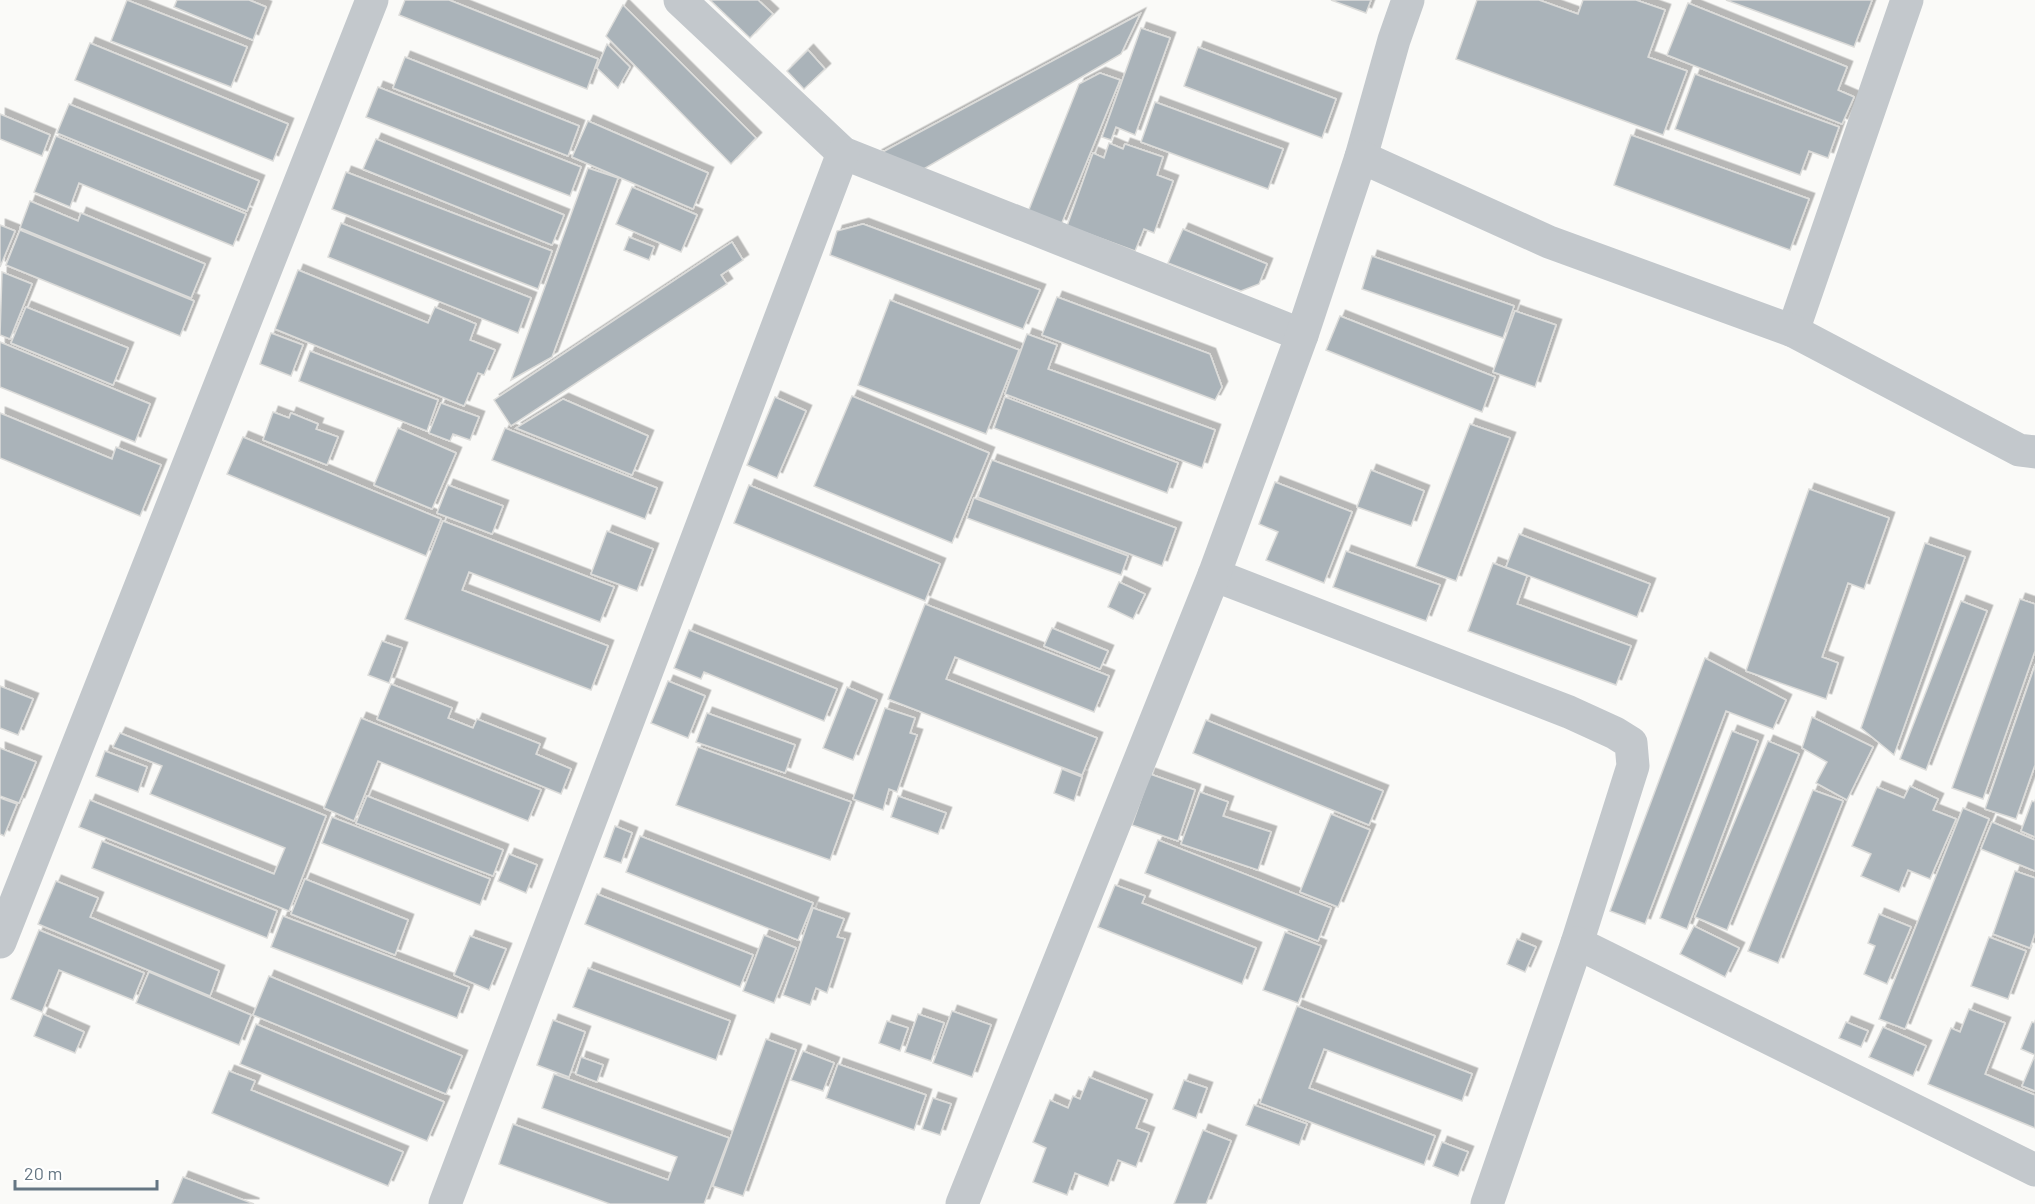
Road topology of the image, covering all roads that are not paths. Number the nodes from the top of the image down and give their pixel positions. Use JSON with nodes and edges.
{"nodes":[{"id":1,"x":372,"y":0,"type":"edge"},
{"id":2,"x":680,"y":0,"type":"edge"},
{"id":3,"x":1408,"y":0,"type":"edge"},
{"id":4,"x":1907,"y":0,"type":"edge"},
{"id":5,"x":843,"y":153,"type":"junction"},
{"id":6,"x":1361,"y":157,"type":"junction"},
{"id":7,"x":1794,"y":331,"type":"junction"},
{"id":8,"x":1302,"y":335,"type":"junction"},
{"id":9,"x":2035,"y":452,"type":"edge"},
{"id":10,"x":1214,"y":575,"type":"junction"},
{"id":11,"x":0,"y":942,"type":"edge"},
{"id":12,"x":1577,"y":943,"type":"junction"},
{"id":13,"x":2035,"y":1170,"type":"edge"},
{"id":14,"x":445,"y":1204,"type":"edge"},
{"id":15,"x":962,"y":1204,"type":"edge"},
{"id":16,"x":1487,"y":1204,"type":"edge"}],
"edges":[{"from":1,"to":11,"type":"street"},
{"from":2,"to":5,"type":"street"},
{"from":3,"to":6,"type":"street"},
{"from":4,"to":7,"type":"street"},
{"from":5,"to":8,"type":"street"},
{"from":5,"to":14,"type":"street"},
{"from":6,"to":7,"type":"street"},
{"from":6,"to":8,"type":"street"},
{"from":7,"to":9,"type":"street"},
{"from":8,"to":10,"type":"street"},
{"from":10,"to":12,"type":"street"},
{"from":10,"to":15,"type":"street"},
{"from":12,"to":13,"type":"street"},
{"from":12,"to":16,"type":"street"}]}
